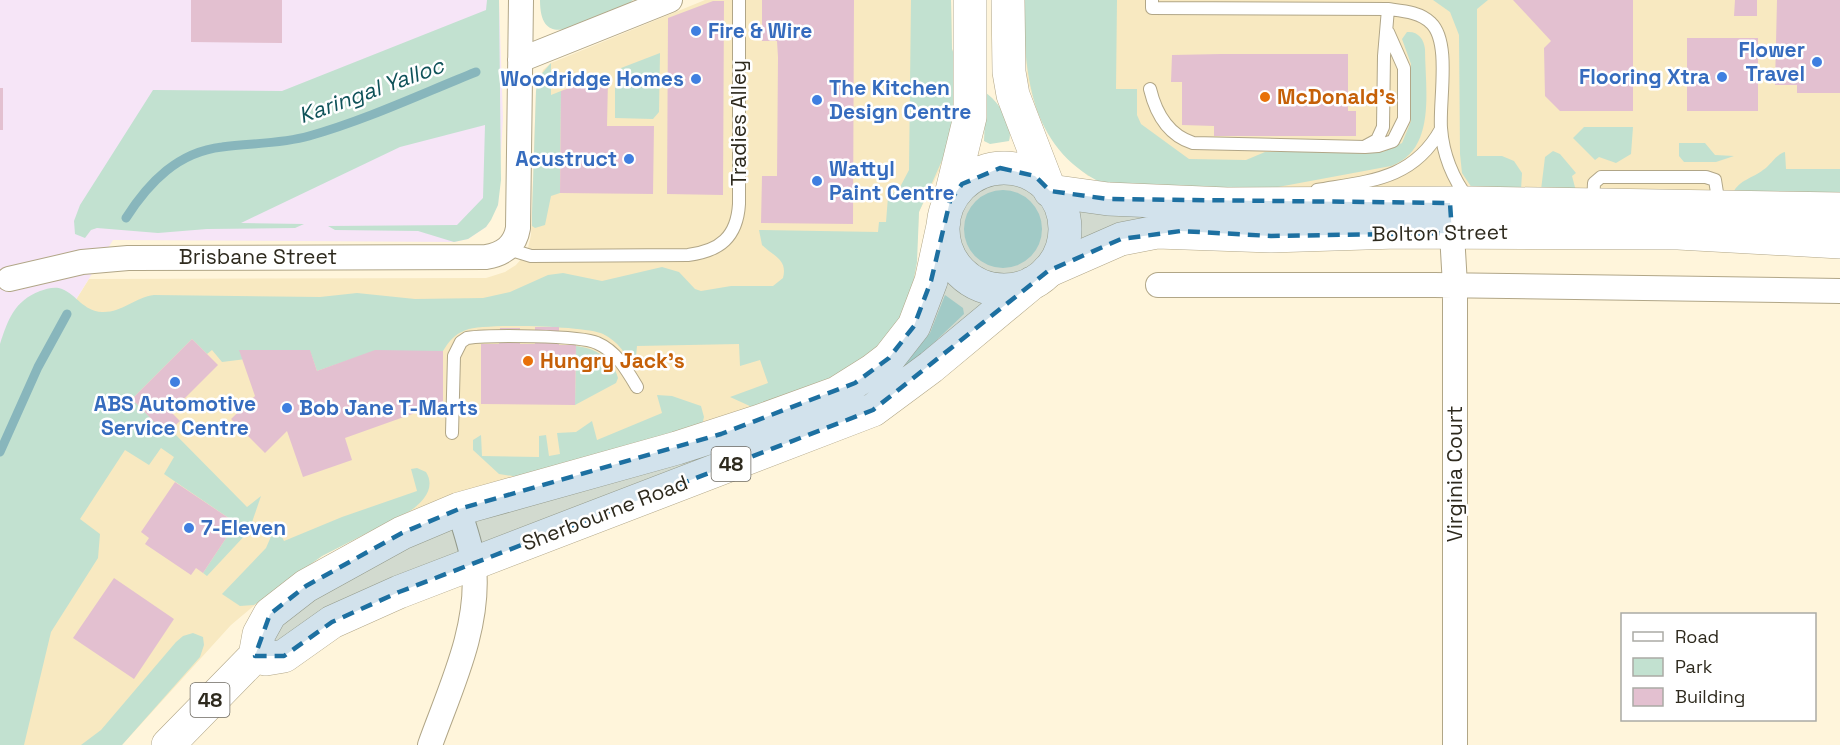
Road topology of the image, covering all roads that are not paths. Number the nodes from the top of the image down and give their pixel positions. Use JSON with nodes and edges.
{"nodes":[{"id":1,"x":520,"y":0,"type":"edge"},
{"id":2,"x":739,"y":0,"type":"edge"},
{"id":3,"x":970,"y":0,"type":"edge"},
{"id":4,"x":1008,"y":0,"type":"edge"},
{"id":5,"x":1152,"y":0,"type":"edge"},
{"id":6,"x":658,"y":2,"type":"edge"},
{"id":7,"x":1388,"y":9,"type":"junction"},
{"id":8,"x":1388,"y":32,"type":"junction"},
{"id":9,"x":520,"y":60,"type":"junction"},
{"id":10,"x":1150,"y":89,"type":"dead end"},
{"id":11,"x":1441,"y":129,"type":"junction"},
{"id":12,"x":1365,"y":147,"type":"junction"},
{"id":13,"x":1049,"y":189,"type":"junction"},
{"id":14,"x":1227,"y":204,"type":"junction"},
{"id":15,"x":1840,"y":209,"type":"edge"},
{"id":16,"x":947,"y":211,"type":"junction"},
{"id":17,"x":1458,"y":213,"type":"junction"},
{"id":18,"x":725,"y":242,"type":"joint"},
{"id":19,"x":1840,"y":242,"type":"edge"},
{"id":20,"x":508,"y":249,"type":"junction"},
{"id":21,"x":1040,"y":277,"type":"junction"},
{"id":22,"x":9,"y":279,"type":"dead end"},
{"id":23,"x":1158,"y":285,"type":"dead end"},
{"id":24,"x":1455,"y":285,"type":"junction"},
{"id":25,"x":1840,"y":291,"type":"edge"},
{"id":26,"x":637,"y":387,"type":"dead end"},
{"id":27,"x":452,"y":433,"type":"dead end"},
{"id":28,"x":459,"y":509,"type":"junction"},
{"id":29,"x":474,"y":563,"type":"junction"},
{"id":30,"x":255,"y":656,"type":"junction"},
{"id":31,"x":168,"y":745,"type":"edge"},
{"id":32,"x":430,"y":745,"type":"edge"},
{"id":33,"x":1455,"y":745,"type":"edge"}],
"edges":[{"from":1,"to":9,"type":"street"},
{"from":2,"to":18,"type":"lane","name":"Tradies Alley"},
{"from":3,"to":16,"type":"main road","number":"48"},
{"from":4,"to":13,"type":"main road","number":"48"},
{"from":5,"to":7,"type":"lane"},
{"from":6,"to":9,"type":"street"},
{"from":7,"to":8,"type":"lane"},
{"from":7,"to":11,"type":"lane"},
{"from":8,"to":12,"type":"lane"},
{"from":8,"to":12,"type":"lane"},
{"from":9,"to":20,"type":"street"},
{"from":10,"to":12,"type":"lane"},
{"from":11,"to":14,"type":"lane"},
{"from":11,"to":17,"type":"lane"},
{"from":13,"to":14,"type":"main road","name":"Bolton Street"},
{"from":13,"to":16,"type":"main road","number":"48"},
{"from":13,"to":21,"type":"main road","number":"48"},
{"from":14,"to":17,"type":"main road","name":"Bolton Street"},
{"from":15,"to":17,"type":"main road","name":"Bolton Street"},
{"from":16,"to":21,"type":"main road","number":"48"},
{"from":16,"to":28,"type":"main road","name":"Sherbourne Road","number":"48"},
{"from":17,"to":19,"type":"main road","name":"Bolton Street"},
{"from":17,"to":21,"type":"main road","name":"Bolton Street"},
{"from":17,"to":24,"type":"street","name":"Virginia Court"},
{"from":18,"to":20,"type":"lane","name":"Brisbane Street"},
{"from":20,"to":22,"type":"street","name":"Brisbane Street"},
{"from":21,"to":29,"type":"main road","name":"Sherbourne Road","number":"48"},
{"from":23,"to":24,"type":"street"},
{"from":24,"to":25,"type":"street"},
{"from":24,"to":33,"type":"street","name":"Virginia Court"},
{"from":26,"to":27,"type":"lane"},
{"from":28,"to":29,"type":"street"},
{"from":28,"to":30,"type":"main road","name":"Sherbourne Road","number":"48"},
{"from":29,"to":30,"type":"main road","name":"Sherbourne Road","number":"48"},
{"from":29,"to":32,"type":"street"},
{"from":30,"to":31,"type":"main road","number":"48"}]}
